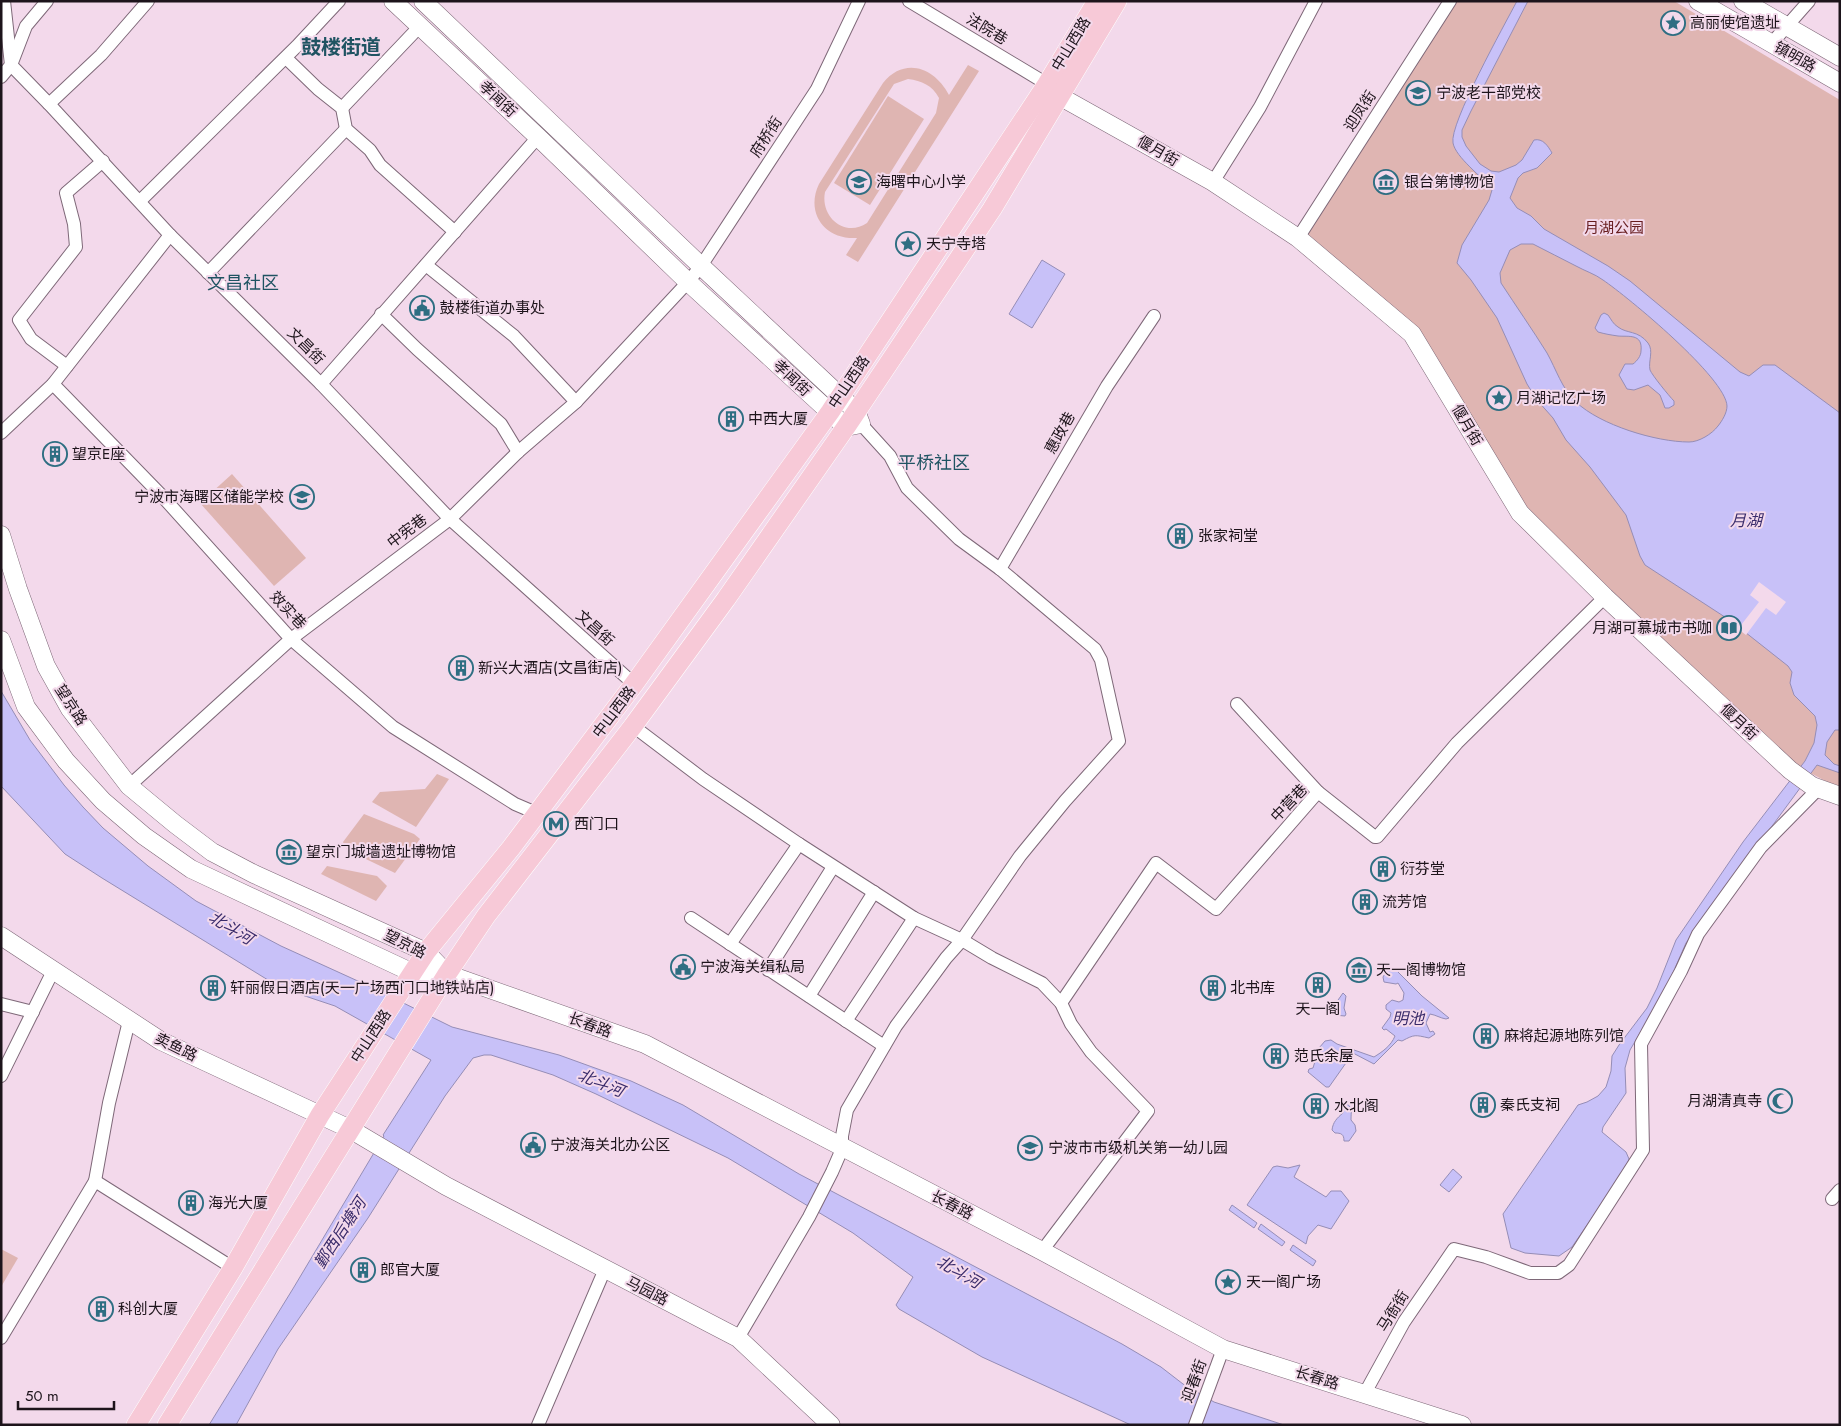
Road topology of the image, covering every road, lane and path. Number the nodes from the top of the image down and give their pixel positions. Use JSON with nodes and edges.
{"nodes":[{"id":1,"x":4,"y":1,"type":"edge"},
{"id":2,"x":47,"y":1,"type":"edge"},
{"id":3,"x":148,"y":1,"type":"edge"},
{"id":4,"x":339,"y":1,"type":"edge"},
{"id":5,"x":423,"y":1,"type":"edge"},
{"id":6,"x":859,"y":1,"type":"edge"},
{"id":7,"x":910,"y":1,"type":"edge"},
{"id":8,"x":1097,"y":1,"type":"edge"},
{"id":9,"x":1117,"y":1,"type":"edge"},
{"id":10,"x":1316,"y":1,"type":"edge"},
{"id":11,"x":1450,"y":1,"type":"edge"},
{"id":12,"x":1698,"y":1,"type":"edge"},
{"id":13,"x":1743,"y":1,"type":"edge"},
{"id":14,"x":1809,"y":1,"type":"edge"},
{"id":15,"x":403,"y":4,"type":"edge"},
{"id":16,"x":420,"y":26,"type":"junction"},
{"id":17,"x":1786,"y":26,"type":"junction"},
{"id":18,"x":1771,"y":44,"type":"junction"},
{"id":19,"x":1840,"y":57,"type":"edge"},
{"id":20,"x":286,"y":58,"type":"junction"},
{"id":21,"x":11,"y":65,"type":"junction"},
{"id":22,"x":1,"y":77,"type":"edge"},
{"id":23,"x":1840,"y":83,"type":"edge"},
{"id":24,"x":1047,"y":84,"type":"junction"},
{"id":25,"x":1061,"y":97,"type":"junction"},
{"id":26,"x":49,"y":104,"type":"junction"},
{"id":27,"x":342,"y":108,"type":"junction"},
{"id":28,"x":346,"y":129,"type":"junction"},
{"id":29,"x":538,"y":137,"type":"junction"},
{"id":30,"x":103,"y":161,"type":"junction"},
{"id":31,"x":1213,"y":182,"type":"junction"},
{"id":32,"x":140,"y":201,"type":"junction"},
{"id":33,"x":455,"y":232,"type":"junction"},
{"id":34,"x":170,"y":235,"type":"junction"},
{"id":35,"x":1298,"y":238,"type":"junction"},
{"id":36,"x":426,"y":265,"type":"junction"},
{"id":37,"x":701,"y":266,"type":"junction"},
{"id":38,"x":208,"y":273,"type":"junction"},
{"id":39,"x":688,"y":282,"type":"junction"},
{"id":40,"x":381,"y":314,"type":"junction"},
{"id":41,"x":1154,"y":316,"type":"dead end"},
{"id":42,"x":67,"y":366,"type":"junction"},
{"id":43,"x":53,"y":384,"type":"junction"},
{"id":44,"x":321,"y":384,"type":"junction"},
{"id":45,"x":576,"y":402,"type":"junction"},
{"id":46,"x":835,"y":404,"type":"junction"},
{"id":47,"x":854,"y":421,"type":"junction"},
{"id":48,"x":1,"y":433,"type":"edge"},
{"id":49,"x":518,"y":452,"type":"junction"},
{"id":50,"x":450,"y":519,"type":"junction"},
{"id":51,"x":1,"y":535,"type":"edge"},
{"id":52,"x":1000,"y":569,"type":"junction"},
{"id":53,"x":1605,"y":597,"type":"junction"},
{"id":54,"x":291,"y":639,"type":"junction"},
{"id":55,"x":1,"y":640,"type":"edge"},
{"id":56,"x":634,"y":684,"type":"junction"},
{"id":57,"x":1237,"y":704,"type":"dead end"},
{"id":58,"x":633,"y":726,"type":"junction"},
{"id":59,"x":129,"y":786,"type":"junction"},
{"id":60,"x":1815,"y":787,"type":"junction"},
{"id":61,"x":1318,"y":792,"type":"junction"},
{"id":62,"x":1840,"y":796,"type":"edge"},
{"id":63,"x":536,"y":814,"type":"junction"},
{"id":64,"x":798,"y":844,"type":"junction"},
{"id":65,"x":833,"y":867,"type":"junction"},
{"id":66,"x":874,"y":892,"type":"junction"},
{"id":67,"x":690,"y":918,"type":"dead end"},
{"id":68,"x":914,"y":918,"type":"junction"},
{"id":69,"x":1,"y":936,"type":"edge"},
{"id":70,"x":962,"y":940,"type":"junction"},
{"id":71,"x":730,"y":944,"type":"junction"},
{"id":72,"x":426,"y":952,"type":"junction"},
{"id":73,"x":768,"y":970,"type":"junction"},
{"id":74,"x":53,"y":971,"type":"junction"},
{"id":75,"x":413,"y":973,"type":"junction"},
{"id":76,"x":447,"y":974,"type":"junction"},
{"id":77,"x":809,"y":996,"type":"junction"},
{"id":78,"x":1061,"y":1003,"type":"junction"},
{"id":79,"x":1,"y":1004,"type":"edge"},
{"id":80,"x":33,"y":1012,"type":"junction"},
{"id":81,"x":846,"y":1021,"type":"junction"},
{"id":82,"x":129,"y":1022,"type":"junction"},
{"id":83,"x":884,"y":1046,"type":"junction"},
{"id":84,"x":1,"y":1076,"type":"edge"},
{"id":85,"x":320,"y":1115,"type":"junction"},
{"id":86,"x":356,"y":1133,"type":"junction"},
{"id":87,"x":842,"y":1149,"type":"junction"},
{"id":88,"x":95,"y":1181,"type":"junction"},
{"id":89,"x":446,"y":1186,"type":"joint"},
{"id":90,"x":1042,"y":1252,"type":"junction"},
{"id":91,"x":233,"y":1268,"type":"junction"},
{"id":92,"x":605,"y":1269,"type":"junction"},
{"id":93,"x":1,"y":1338,"type":"edge"},
{"id":94,"x":738,"y":1338,"type":"junction"},
{"id":95,"x":1224,"y":1349,"type":"junction"},
{"id":96,"x":1365,"y":1393,"type":"junction"},
{"id":97,"x":833,"y":1424,"type":"edge"},
{"id":98,"x":136,"y":1425,"type":"edge"},
{"id":99,"x":166,"y":1425,"type":"edge"},
{"id":100,"x":538,"y":1425,"type":"edge"},
{"id":101,"x":1195,"y":1425,"type":"edge"},
{"id":102,"x":1462,"y":1425,"type":"edge"}],
"edges":[{"from":1,"to":21,"type":"street"},
{"from":2,"to":21,"type":"street"},
{"from":3,"to":26,"type":"street"},
{"from":4,"to":20,"type":"street"},
{"from":5,"to":37,"type":"main road","name":"孝闻街"},
{"from":6,"to":37,"type":"street","name":"府桥街"},
{"from":7,"to":24,"type":"street","name":"法院巷"},
{"from":8,"to":24,"type":"main road","name":"中山西路"},
{"from":9,"to":25,"type":"main road","name":"中山西路"},
{"from":10,"to":31,"type":"street"},
{"from":11,"to":35,"type":"street","name":"迎凤街"},
{"from":12,"to":18,"type":"main road","name":"镇明路"},
{"from":13,"to":17,"type":"main road","name":"镇明路"},
{"from":14,"to":17,"type":"street"},
{"from":15,"to":16,"type":"main road","name":"孝闻街"},
{"from":16,"to":27,"type":"street"},
{"from":16,"to":29,"type":"main road","name":"孝闻街"},
{"from":17,"to":18,"type":"street"},
{"from":17,"to":19,"type":"main road","name":"镇明路"},
{"from":18,"to":23,"type":"main road","name":"镇明路"},
{"from":20,"to":27,"type":"street"},
{"from":20,"to":32,"type":"street"},
{"from":21,"to":22,"type":"street"},
{"from":21,"to":26,"type":"street","name":"文昌街"},
{"from":24,"to":46,"type":"main road","name":"中山西路"},
{"from":25,"to":31,"type":"main road","name":"偃月街"},
{"from":25,"to":47,"type":"main road","name":"中山西路"},
{"from":26,"to":30,"type":"street","name":"文昌街"},
{"from":27,"to":28,"type":"street"},
{"from":28,"to":33,"type":"street"},
{"from":28,"to":38,"type":"street"},
{"from":29,"to":33,"type":"street"},
{"from":29,"to":39,"type":"main road","name":"孝闻街"},
{"from":30,"to":32,"type":"street","name":"文昌街"},
{"from":30,"to":42,"type":"street"},
{"from":31,"to":35,"type":"main road","name":"偃月街"},
{"from":32,"to":34,"type":"street","name":"文昌街"},
{"from":33,"to":36,"type":"street"},
{"from":34,"to":38,"type":"street","name":"文昌街"},
{"from":34,"to":42,"type":"street"},
{"from":35,"to":53,"type":"main road","name":"偃月街"},
{"from":36,"to":40,"type":"street"},
{"from":36,"to":45,"type":"street"},
{"from":37,"to":39,"type":"street","name":"府桥街"},
{"from":37,"to":46,"type":"main road","name":"孝闻街"},
{"from":38,"to":44,"type":"street","name":"文昌街"},
{"from":39,"to":45,"type":"street","name":"中宪巷"},
{"from":39,"to":46,"type":"main road","name":"孝闻街"},
{"from":40,"to":44,"type":"street"},
{"from":40,"to":49,"type":"street"},
{"from":41,"to":52,"type":"street","name":"惠政巷"},
{"from":42,"to":43,"type":"street"},
{"from":43,"to":48,"type":"street"},
{"from":43,"to":54,"type":"street","name":"效实巷"},
{"from":44,"to":50,"type":"street","name":"文昌街"},
{"from":45,"to":49,"type":"street","name":"中宪巷"},
{"from":46,"to":47,"type":"main road","name":"孝闻街"},
{"from":46,"to":56,"type":"main road","name":"中山西路"},
{"from":47,"to":52,"type":"street"},
{"from":47,"to":58,"type":"main road","name":"中山西路"},
{"from":49,"to":50,"type":"street","name":"中宪巷"},
{"from":50,"to":54,"type":"street","name":"中宪巷"},
{"from":50,"to":56,"type":"street","name":"文昌街"},
{"from":51,"to":59,"type":"main road","name":"望京路"},
{"from":52,"to":70,"type":"street"},
{"from":53,"to":60,"type":"main road","name":"偃月街"},
{"from":53,"to":61,"type":"street","name":"中营巷"},
{"from":54,"to":59,"type":"street","name":"中宪巷"},
{"from":54,"to":63,"type":"street","name":"效实巷"},
{"from":55,"to":75,"type":"main road","name":"望京路"},
{"from":56,"to":63,"type":"main road","name":"中山西路"},
{"from":57,"to":61,"type":"street"},
{"from":58,"to":64,"type":"street"},
{"from":58,"to":76,"type":"main road","name":"中山西路"},
{"from":59,"to":72,"type":"main road","name":"望京路"},
{"from":60,"to":62,"type":"main road","name":"偃月街"},
{"from":60,"to":96,"type":"street","name":"马衙街"},
{"from":61,"to":78,"type":"street","name":"中营巷"},
{"from":63,"to":72,"type":"main road","name":"中山西路"},
{"from":64,"to":65,"type":"street"},
{"from":64,"to":71,"type":"street"},
{"from":65,"to":66,"type":"street"},
{"from":65,"to":73,"type":"street"},
{"from":66,"to":68,"type":"street"},
{"from":66,"to":77,"type":"street"},
{"from":67,"to":71,"type":"street"},
{"from":68,"to":70,"type":"street"},
{"from":68,"to":81,"type":"street"},
{"from":69,"to":74,"type":"main road","name":"卖鱼路"},
{"from":70,"to":78,"type":"street"},
{"from":70,"to":83,"type":"street"},
{"from":71,"to":73,"type":"street"},
{"from":72,"to":75,"type":"main road","name":"中山西路"},
{"from":72,"to":76,"type":"main road","name":"望京路"},
{"from":73,"to":77,"type":"street"},
{"from":74,"to":80,"type":"street"},
{"from":74,"to":82,"type":"main road","name":"卖鱼路"},
{"from":75,"to":76,"type":"main road","name":"望京路"},
{"from":75,"to":85,"type":"main road","name":"中山西路"},
{"from":76,"to":86,"type":"main road","name":"中山西路"},
{"from":76,"to":87,"type":"main road","name":"长春路"},
{"from":77,"to":81,"type":"street"},
{"from":78,"to":90,"type":"street"},
{"from":79,"to":80,"type":"street"},
{"from":80,"to":84,"type":"street"},
{"from":81,"to":83,"type":"street"},
{"from":82,"to":85,"type":"main road","name":"卖鱼路"},
{"from":82,"to":88,"type":"street"},
{"from":83,"to":87,"type":"street"},
{"from":85,"to":86,"type":"main road","name":"卖鱼路"},
{"from":85,"to":91,"type":"main road","name":"中山西路"},
{"from":86,"to":89,"type":"main road","name":"卖鱼路"},
{"from":86,"to":99,"type":"main road","name":"中山西路"},
{"from":87,"to":90,"type":"main road","name":"长春路"},
{"from":87,"to":94,"type":"street"},
{"from":88,"to":91,"type":"street"},
{"from":88,"to":93,"type":"street"},
{"from":89,"to":92,"type":"main road","name":"马园路"},
{"from":90,"to":95,"type":"main road","name":"长春路"},
{"from":91,"to":98,"type":"main road","name":"中山西路"},
{"from":92,"to":94,"type":"main road","name":"马园路"},
{"from":92,"to":100,"type":"street"},
{"from":94,"to":97,"type":"main road","name":"马园路"},
{"from":95,"to":96,"type":"main road","name":"长春路"},
{"from":95,"to":101,"type":"street","name":"迎春街"},
{"from":96,"to":102,"type":"main road","name":"长春路"}]}
